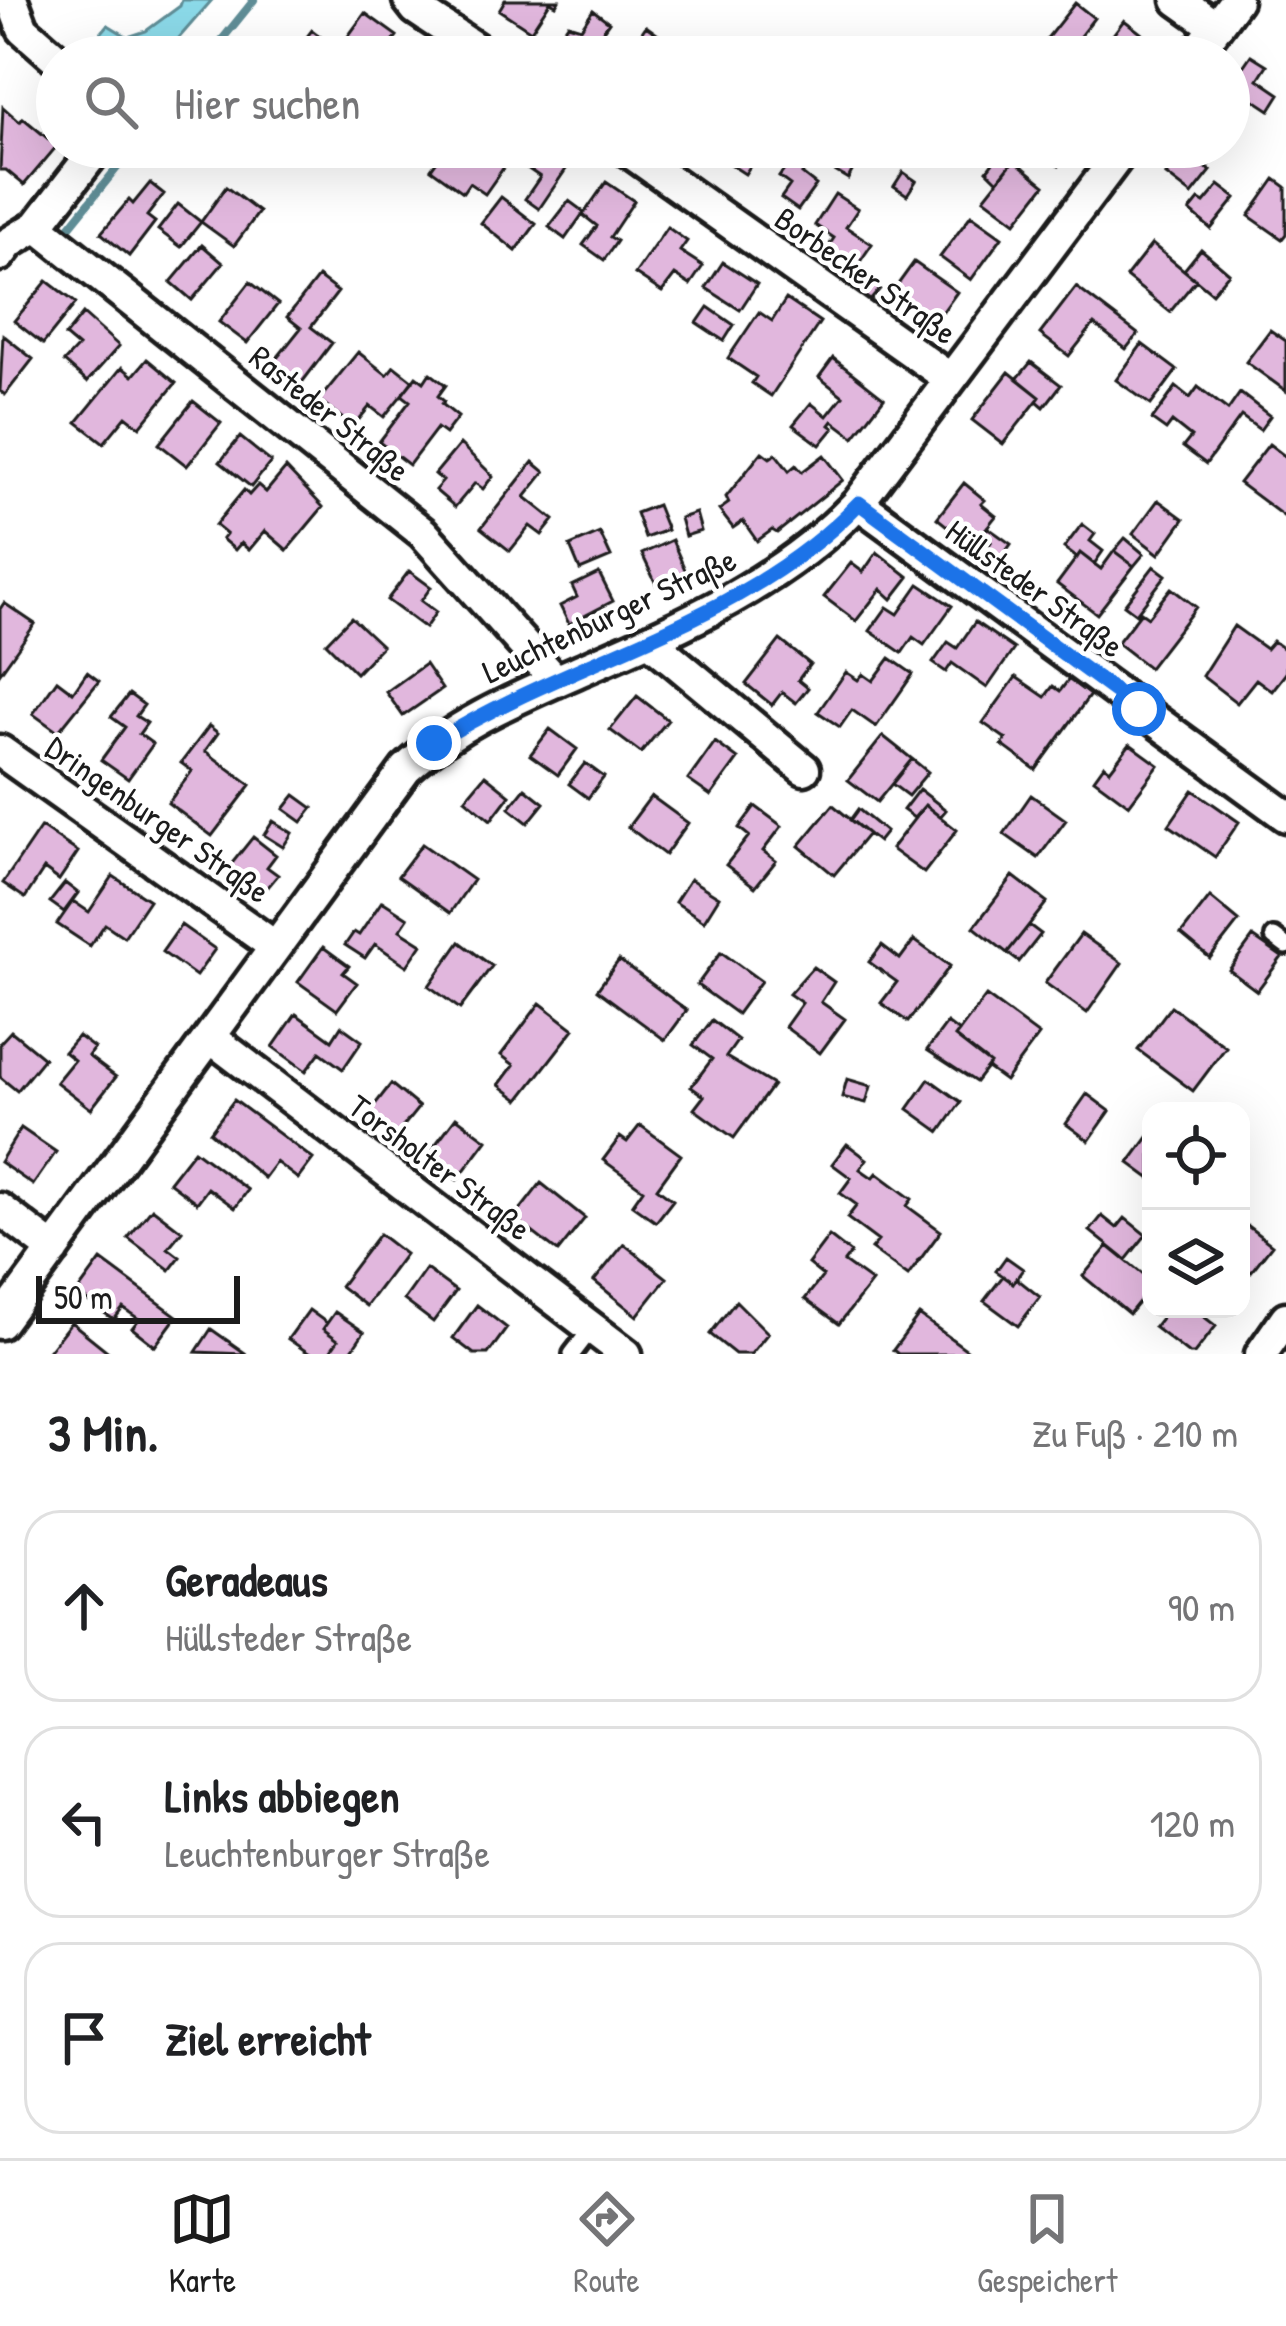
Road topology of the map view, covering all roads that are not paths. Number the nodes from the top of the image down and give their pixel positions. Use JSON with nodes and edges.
{"nodes":[{"id":1,"x":12,"y":0,"type":"edge"},
{"id":2,"x":409,"y":0,"type":"edge"},
{"id":3,"x":1178,"y":0,"type":"edge"},
{"id":4,"x":1236,"y":0,"type":"edge"},
{"id":5,"x":1216,"y":27,"type":"junction"},
{"id":6,"x":459,"y":36,"type":"edge"},
{"id":7,"x":1209,"y":36,"type":"edge"},
{"id":8,"x":36,"y":40,"type":"edge"},
{"id":9,"x":82,"y":168,"type":"edge"},
{"id":10,"x":653,"y":168,"type":"edge"},
{"id":11,"x":1109,"y":168,"type":"edge"},
{"id":12,"x":37,"y":226,"type":"junction"},
{"id":13,"x":3,"y":245,"type":"edge"},
{"id":14,"x":950,"y":378,"type":"junction"},
{"id":15,"x":859,"y":503,"type":"junction"},
{"id":16,"x":649,"y":640,"type":"junction"},
{"id":17,"x":556,"y":681,"type":"junction"},
{"id":18,"x":0,"y":751,"type":"edge"},
{"id":19,"x":804,"y":769,"type":"dead end"},
{"id":20,"x":1286,"y":816,"type":"edge"},
{"id":21,"x":274,"y":946,"type":"junction"},
{"id":22,"x":211,"y":1038,"type":"junction"},
{"id":23,"x":0,"y":1209,"type":"edge"},
{"id":24,"x":54,"y":1250,"type":"junction"},
{"id":25,"x":1286,"y":1318,"type":"edge"},
{"id":26,"x":0,"y":1323,"type":"edge"},
{"id":27,"x":592,"y":1328,"type":"junction"},
{"id":28,"x":572,"y":1354,"type":"edge"},
{"id":29,"x":626,"y":1354,"type":"edge"},
{"id":30,"x":1261,"y":1354,"type":"edge"}],
"edges":[{"from":1,"to":8,"type":"street"},
{"from":2,"to":6,"type":"street"},
{"from":3,"to":5,"type":"street"},
{"from":4,"to":5,"type":"street"},
{"from":5,"to":7,"type":"street"},
{"from":9,"to":12,"type":"street"},
{"from":10,"to":14,"type":"street","name":"Borbecker Straße"},
{"from":11,"to":14,"type":"street","name":"Leuchtenburger Straße"},
{"from":12,"to":13,"type":"street"},
{"from":12,"to":17,"type":"street","name":"Rasteder Straße"},
{"from":14,"to":15,"type":"street","name":"Leuchtenburger Straße"},
{"from":15,"to":16,"type":"street","name":"Leuchtenburger Straße"},
{"from":15,"to":20,"type":"street","name":"Hüllsteder Straße"},
{"from":16,"to":17,"type":"street","name":"Leuchtenburger Straße"},
{"from":16,"to":19,"type":"street"},
{"from":17,"to":21,"type":"street","name":"Leuchtenburger Straße"},
{"from":18,"to":21,"type":"street","name":"Dringenburger Straße"},
{"from":21,"to":22,"type":"street","name":"Leuchtenburger Straße"},
{"from":22,"to":24,"type":"street","name":"Leuchtenburger Straße"},
{"from":22,"to":27,"type":"street","name":"Torsholter Straße"},
{"from":23,"to":24,"type":"street"},
{"from":24,"to":26,"type":"street","name":"Leuchtenburger Straße"},
{"from":25,"to":30,"type":"street"},
{"from":27,"to":28,"type":"lane"},
{"from":27,"to":29,"type":"street","name":"Torsholter Straße"}]}
